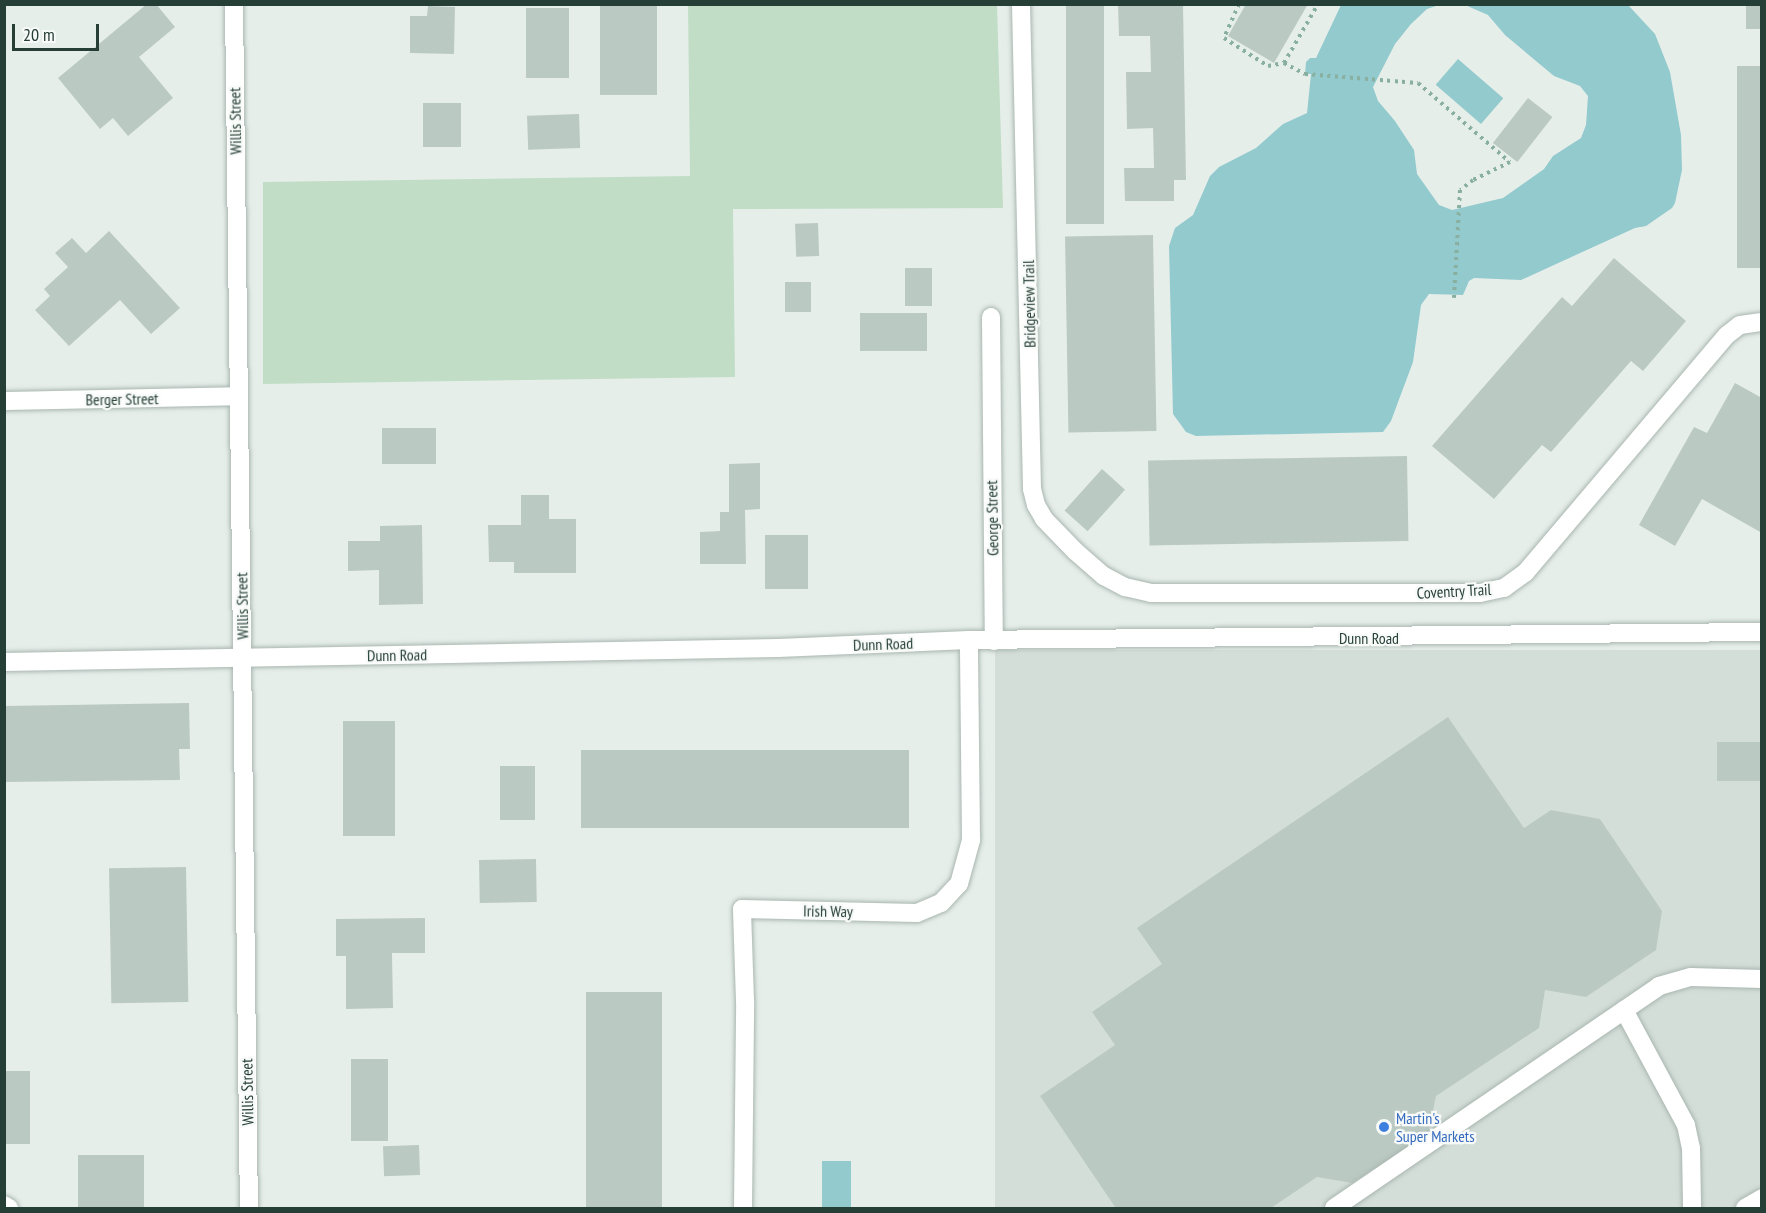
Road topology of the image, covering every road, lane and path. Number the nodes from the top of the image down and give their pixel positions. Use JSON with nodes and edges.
{"nodes":[{"id":1,"x":234,"y":4,"type":"edge"},
{"id":2,"x":1022,"y":4,"type":"edge"},
{"id":3,"x":1239,"y":4,"type":"edge"},
{"id":4,"x":1318,"y":4,"type":"edge"},
{"id":5,"x":1284,"y":63,"type":"junction"},
{"id":6,"x":1454,"y":298,"type":"dead end"},
{"id":7,"x":991,"y":317,"type":"dead end"},
{"id":8,"x":1761,"y":322,"type":"edge"},
{"id":9,"x":239,"y":396,"type":"junction"},
{"id":10,"x":4,"y":401,"type":"edge"},
{"id":11,"x":1104,"y":576,"type":"joint"},
{"id":12,"x":1761,"y":632,"type":"edge"},
{"id":13,"x":969,"y":640,"type":"junction"},
{"id":14,"x":994,"y":641,"type":"junction"},
{"id":15,"x":243,"y":656,"type":"junction"},
{"id":16,"x":4,"y":662,"type":"edge"},
{"id":17,"x":1761,"y":979,"type":"edge"},
{"id":18,"x":1624,"y":1010,"type":"junction"},
{"id":19,"x":1761,"y":1198,"type":"edge"},
{"id":20,"x":4,"y":1205,"type":"edge"},
{"id":21,"x":9,"y":1209,"type":"edge"},
{"id":22,"x":249,"y":1209,"type":"edge"},
{"id":23,"x":743,"y":1209,"type":"edge"},
{"id":24,"x":1334,"y":1209,"type":"edge"},
{"id":25,"x":1692,"y":1209,"type":"edge"},
{"id":26,"x":1745,"y":1209,"type":"edge"}],
"edges":[{"from":1,"to":9,"type":"street","name":"Willis Street"},
{"from":2,"to":11,"type":"street","name":"Bridgeview Trail"},
{"from":3,"to":5,"type":"path"},
{"from":4,"to":5,"type":"path"},
{"from":5,"to":6,"type":"path"},
{"from":7,"to":14,"type":"street","name":"George Street"},
{"from":8,"to":11,"type":"street","name":"Coventry Trail"},
{"from":9,"to":10,"type":"street","name":"Berger Street"},
{"from":9,"to":15,"type":"street","name":"Willis Street"},
{"from":12,"to":14,"type":"street","name":"Dunn Road"},
{"from":13,"to":14,"type":"street","name":"Dunn Road"},
{"from":13,"to":15,"type":"street","name":"Dunn Road"},
{"from":13,"to":23,"type":"street","name":"Irish Way"},
{"from":15,"to":16,"type":"street","name":"Dunn Road"},
{"from":15,"to":22,"type":"street","name":"Willis Street"},
{"from":17,"to":18,"type":"street"},
{"from":18,"to":24,"type":"street"},
{"from":18,"to":25,"type":"street"},
{"from":19,"to":26,"type":"street"},
{"from":20,"to":21,"type":"street"}]}
